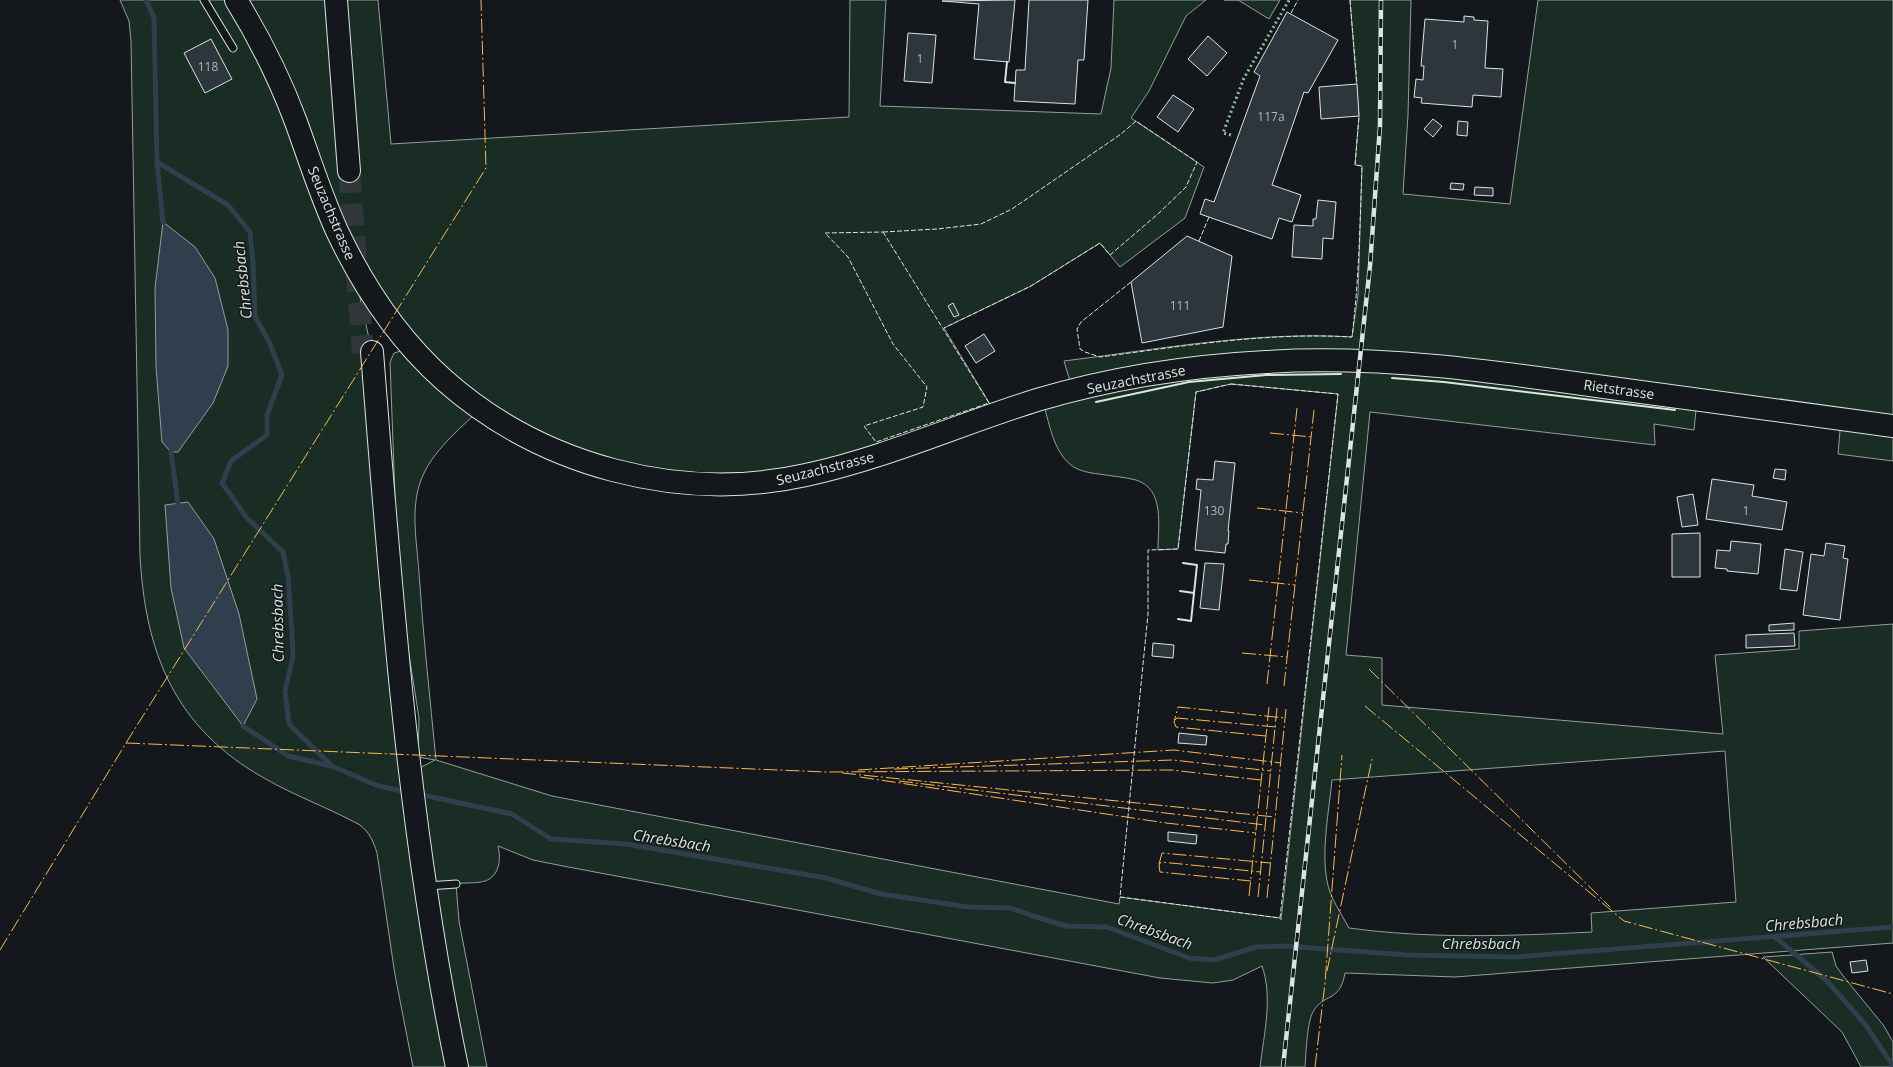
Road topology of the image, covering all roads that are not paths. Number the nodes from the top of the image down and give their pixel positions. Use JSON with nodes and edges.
{"nodes":[{"id":1,"x":204,"y":0,"type":"edge"},
{"id":2,"x":236,"y":0,"type":"edge"},
{"id":3,"x":336,"y":0,"type":"edge"},
{"id":4,"x":345,"y":0,"type":"edge"},
{"id":5,"x":233,"y":48,"type":"dead end"},
{"id":6,"x":367,"y":353,"type":"tunnel mouth"},
{"id":7,"x":1345,"y":360,"type":"joint"},
{"id":8,"x":1893,"y":426,"type":"edge"},
{"id":9,"x":409,"y":814,"type":"junction"},
{"id":10,"x":456,"y":884,"type":"dead end"},
{"id":11,"x":424,"y":886,"type":"junction"},
{"id":12,"x":448,"y":1067,"type":"edge"},
{"id":13,"x":457,"y":1067,"type":"edge"}],
"edges":[{"from":1,"to":5,"type":"lane"},
{"from":2,"to":7,"type":"main road","name":"Seuzachstrasse"},
{"from":3,"to":4,"type":"main road"},
{"from":6,"to":9,"type":"main road"},
{"from":7,"to":8,"type":"main road","name":"Rietstrasse"},
{"from":9,"to":11,"type":"main road"},
{"from":9,"to":12,"type":"main road"},
{"from":10,"to":11,"type":"lane"},
{"from":11,"to":13,"type":"main road"}]}
